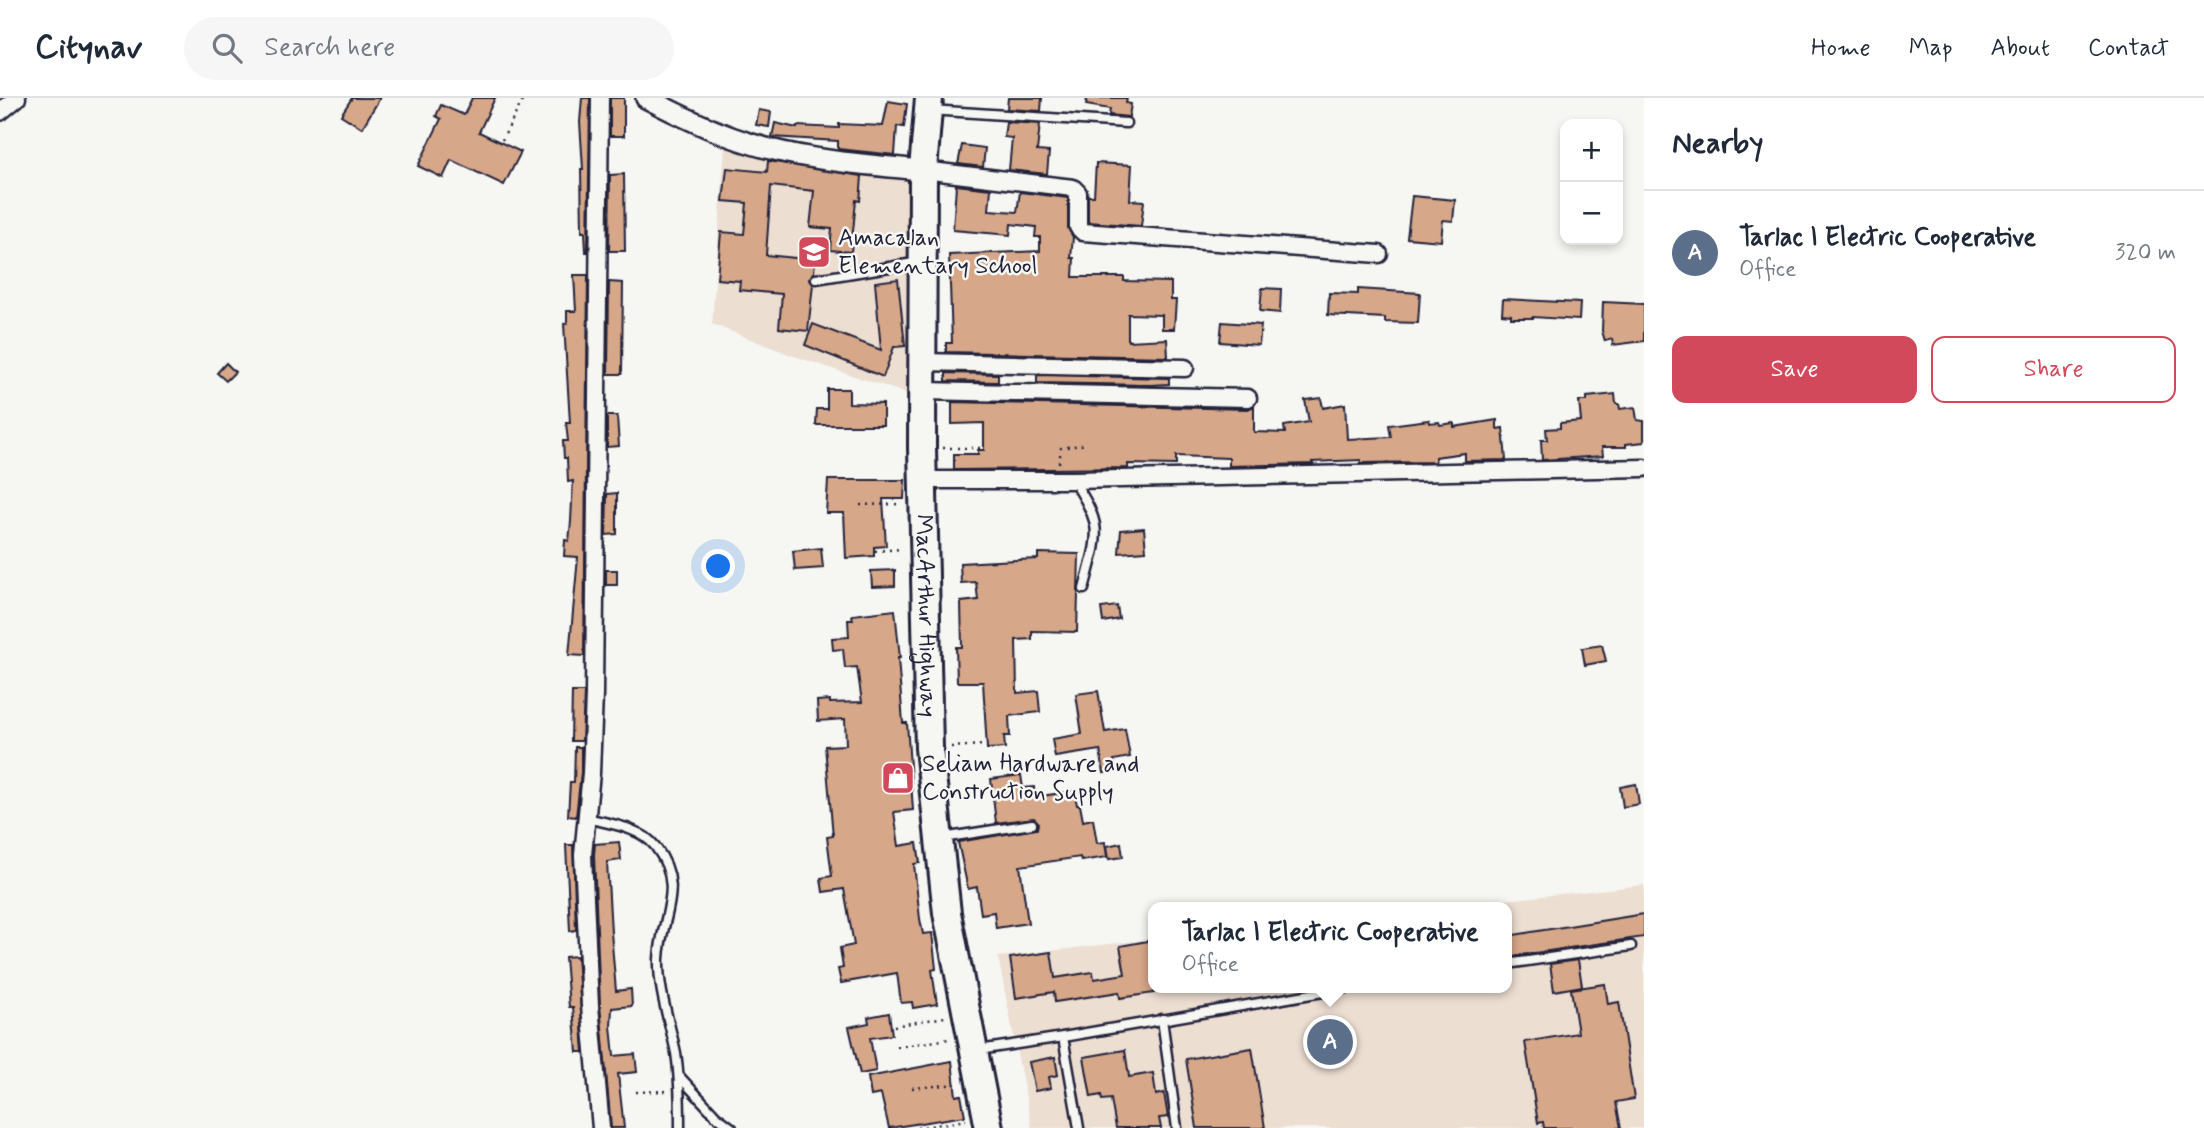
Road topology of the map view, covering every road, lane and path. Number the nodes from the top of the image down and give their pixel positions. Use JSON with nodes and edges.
{"nodes":[{"id":1,"x":17,"y":98,"type":"edge"},
{"id":2,"x":524,"y":98,"type":"edge"},
{"id":3,"x":600,"y":98,"type":"edge"},
{"id":4,"x":646,"y":98,"type":"edge"},
{"id":5,"x":929,"y":104,"type":"edge"},
{"id":6,"x":0,"y":112,"type":"edge"},
{"id":7,"x":1126,"y":123,"type":"dead end"},
{"id":8,"x":502,"y":140,"type":"dead end"},
{"id":9,"x":923,"y":170,"type":"junction"},
{"id":10,"x":1379,"y":254,"type":"dead end"},
{"id":11,"x":923,"y":262,"type":"junction"},
{"id":12,"x":816,"y":279,"type":"dead end"},
{"id":13,"x":923,"y":362,"type":"junction"},
{"id":14,"x":1185,"y":368,"type":"dead end"},
{"id":15,"x":923,"y":391,"type":"junction"},
{"id":16,"x":1248,"y":398,"type":"dead end"},
{"id":17,"x":1087,"y":444,"type":"dead end"},
{"id":18,"x":982,"y":448,"type":"dead end"},
{"id":19,"x":922,"y":449,"type":"junction"},
{"id":20,"x":1644,"y":468,"type":"edge"},
{"id":21,"x":1066,"y":480,"type":"junction"},
{"id":22,"x":922,"y":492,"type":"junction"},
{"id":23,"x":860,"y":505,"type":"dead end"},
{"id":24,"x":923,"y":548,"type":"junction"},
{"id":25,"x":876,"y":551,"type":"dead end"},
{"id":26,"x":1084,"y":589,"type":"dead end"},
{"id":27,"x":983,"y":744,"type":"dead end"},
{"id":28,"x":929,"y":748,"type":"junction"},
{"id":29,"x":587,"y":818,"type":"junction"},
{"id":30,"x":1032,"y":824,"type":"dead end"},
{"id":31,"x":938,"y":839,"type":"junction"},
{"id":32,"x":1631,"y":946,"type":"dead end"},
{"id":33,"x":1512,"y":963,"type":"edge"},
{"id":34,"x":1316,"y":993,"type":"edge"},
{"id":35,"x":1162,"y":1019,"type":"junction"},
{"id":36,"x":894,"y":1026,"type":"dead end"},
{"id":37,"x":969,"y":1033,"type":"junction"},
{"id":38,"x":1063,"y":1037,"type":"junction"},
{"id":39,"x":897,"y":1047,"type":"dead end"},
{"id":40,"x":679,"y":1076,"type":"junction"},
{"id":41,"x":979,"y":1082,"type":"junction"},
{"id":42,"x":912,"y":1088,"type":"dead end"},
{"id":43,"x":681,"y":1091,"type":"junction"},
{"id":44,"x":636,"y":1092,"type":"dead end"},
{"id":45,"x":988,"y":1123,"type":"edge"},
{"id":46,"x":601,"y":1128,"type":"edge"},
{"id":47,"x":680,"y":1128,"type":"edge"},
{"id":48,"x":732,"y":1128,"type":"edge"},
{"id":49,"x":917,"y":1128,"type":"edge"},
{"id":50,"x":1079,"y":1128,"type":"edge"},
{"id":51,"x":1177,"y":1128,"type":"edge"}],
"edges":[{"from":1,"to":6,"type":"street"},
{"from":2,"to":8,"type":"path"},
{"from":3,"to":29,"type":"street"},
{"from":4,"to":9,"type":"street"},
{"from":5,"to":7,"type":"lane"},
{"from":5,"to":9,"type":"highway","name":"MacArthur Highway"},
{"from":9,"to":10,"type":"street"},
{"from":9,"to":11,"type":"highway","name":"MacArthur Highway"},
{"from":11,"to":12,"type":"lane"},
{"from":11,"to":13,"type":"highway","name":"MacArthur Highway"},
{"from":13,"to":14,"type":"street"},
{"from":13,"to":15,"type":"highway","name":"MacArthur Highway"},
{"from":15,"to":16,"type":"street"},
{"from":15,"to":19,"type":"highway","name":"MacArthur Highway"},
{"from":17,"to":21,"type":"path"},
{"from":18,"to":19,"type":"path"},
{"from":19,"to":22,"type":"highway","name":"MacArthur Highway"},
{"from":20,"to":21,"type":"street"},
{"from":21,"to":22,"type":"street"},
{"from":21,"to":26,"type":"lane"},
{"from":22,"to":23,"type":"path"},
{"from":22,"to":24,"type":"highway","name":"MacArthur Highway"},
{"from":24,"to":25,"type":"path"},
{"from":24,"to":28,"type":"highway","name":"MacArthur Highway"},
{"from":27,"to":28,"type":"path"},
{"from":28,"to":31,"type":"highway","name":"MacArthur Highway"},
{"from":29,"to":40,"type":"lane"},
{"from":29,"to":46,"type":"street"},
{"from":30,"to":31,"type":"lane"},
{"from":31,"to":37,"type":"highway","name":"MacArthur Highway"},
{"from":32,"to":33,"type":"lane"},
{"from":34,"to":35,"type":"lane"},
{"from":35,"to":38,"type":"lane"},
{"from":35,"to":51,"type":"lane"},
{"from":36,"to":37,"type":"path"},
{"from":37,"to":38,"type":"lane"},
{"from":37,"to":39,"type":"path"},
{"from":37,"to":41,"type":"highway","name":"MacArthur Highway"},
{"from":38,"to":50,"type":"lane"},
{"from":40,"to":43,"type":"lane"},
{"from":40,"to":48,"type":"lane"},
{"from":41,"to":42,"type":"path"},
{"from":41,"to":45,"type":"highway","name":"MacArthur Highway"},
{"from":43,"to":44,"type":"path"},
{"from":43,"to":47,"type":"lane"},
{"from":45,"to":49,"type":"path"}]}
